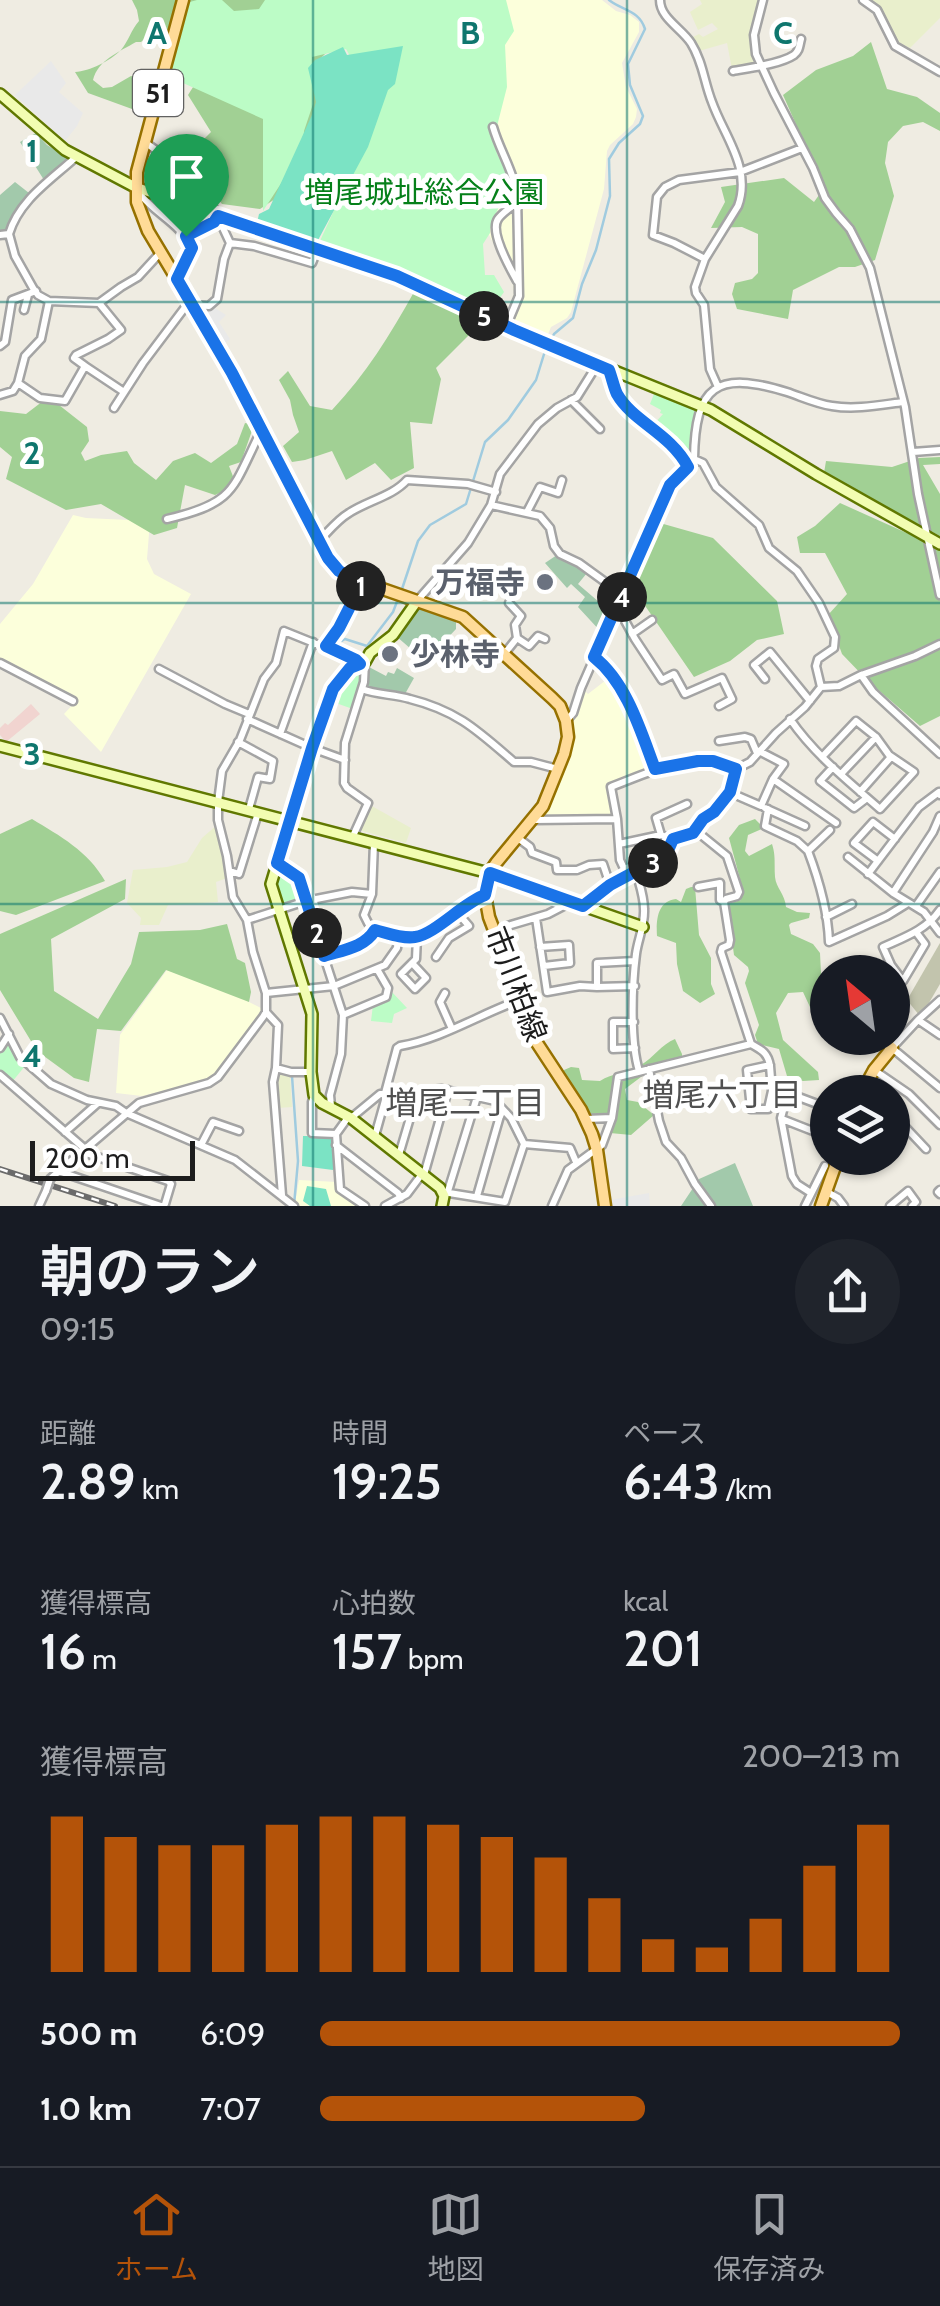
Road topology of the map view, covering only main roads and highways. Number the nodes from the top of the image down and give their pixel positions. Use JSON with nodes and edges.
{"nodes":[{"id":1,"x":184,"y":1,"type":"edge"},
{"id":2,"x":832,"y":1175,"type":"edge"},
{"id":3,"x":605,"y":1206,"type":"edge"},
{"id":4,"x":821,"y":1206,"type":"edge"}],
"edges":[{"from":1,"to":3,"type":"main road","name":"市川柏線","number":"51"},
{"from":2,"to":4,"type":"main road"}]}
